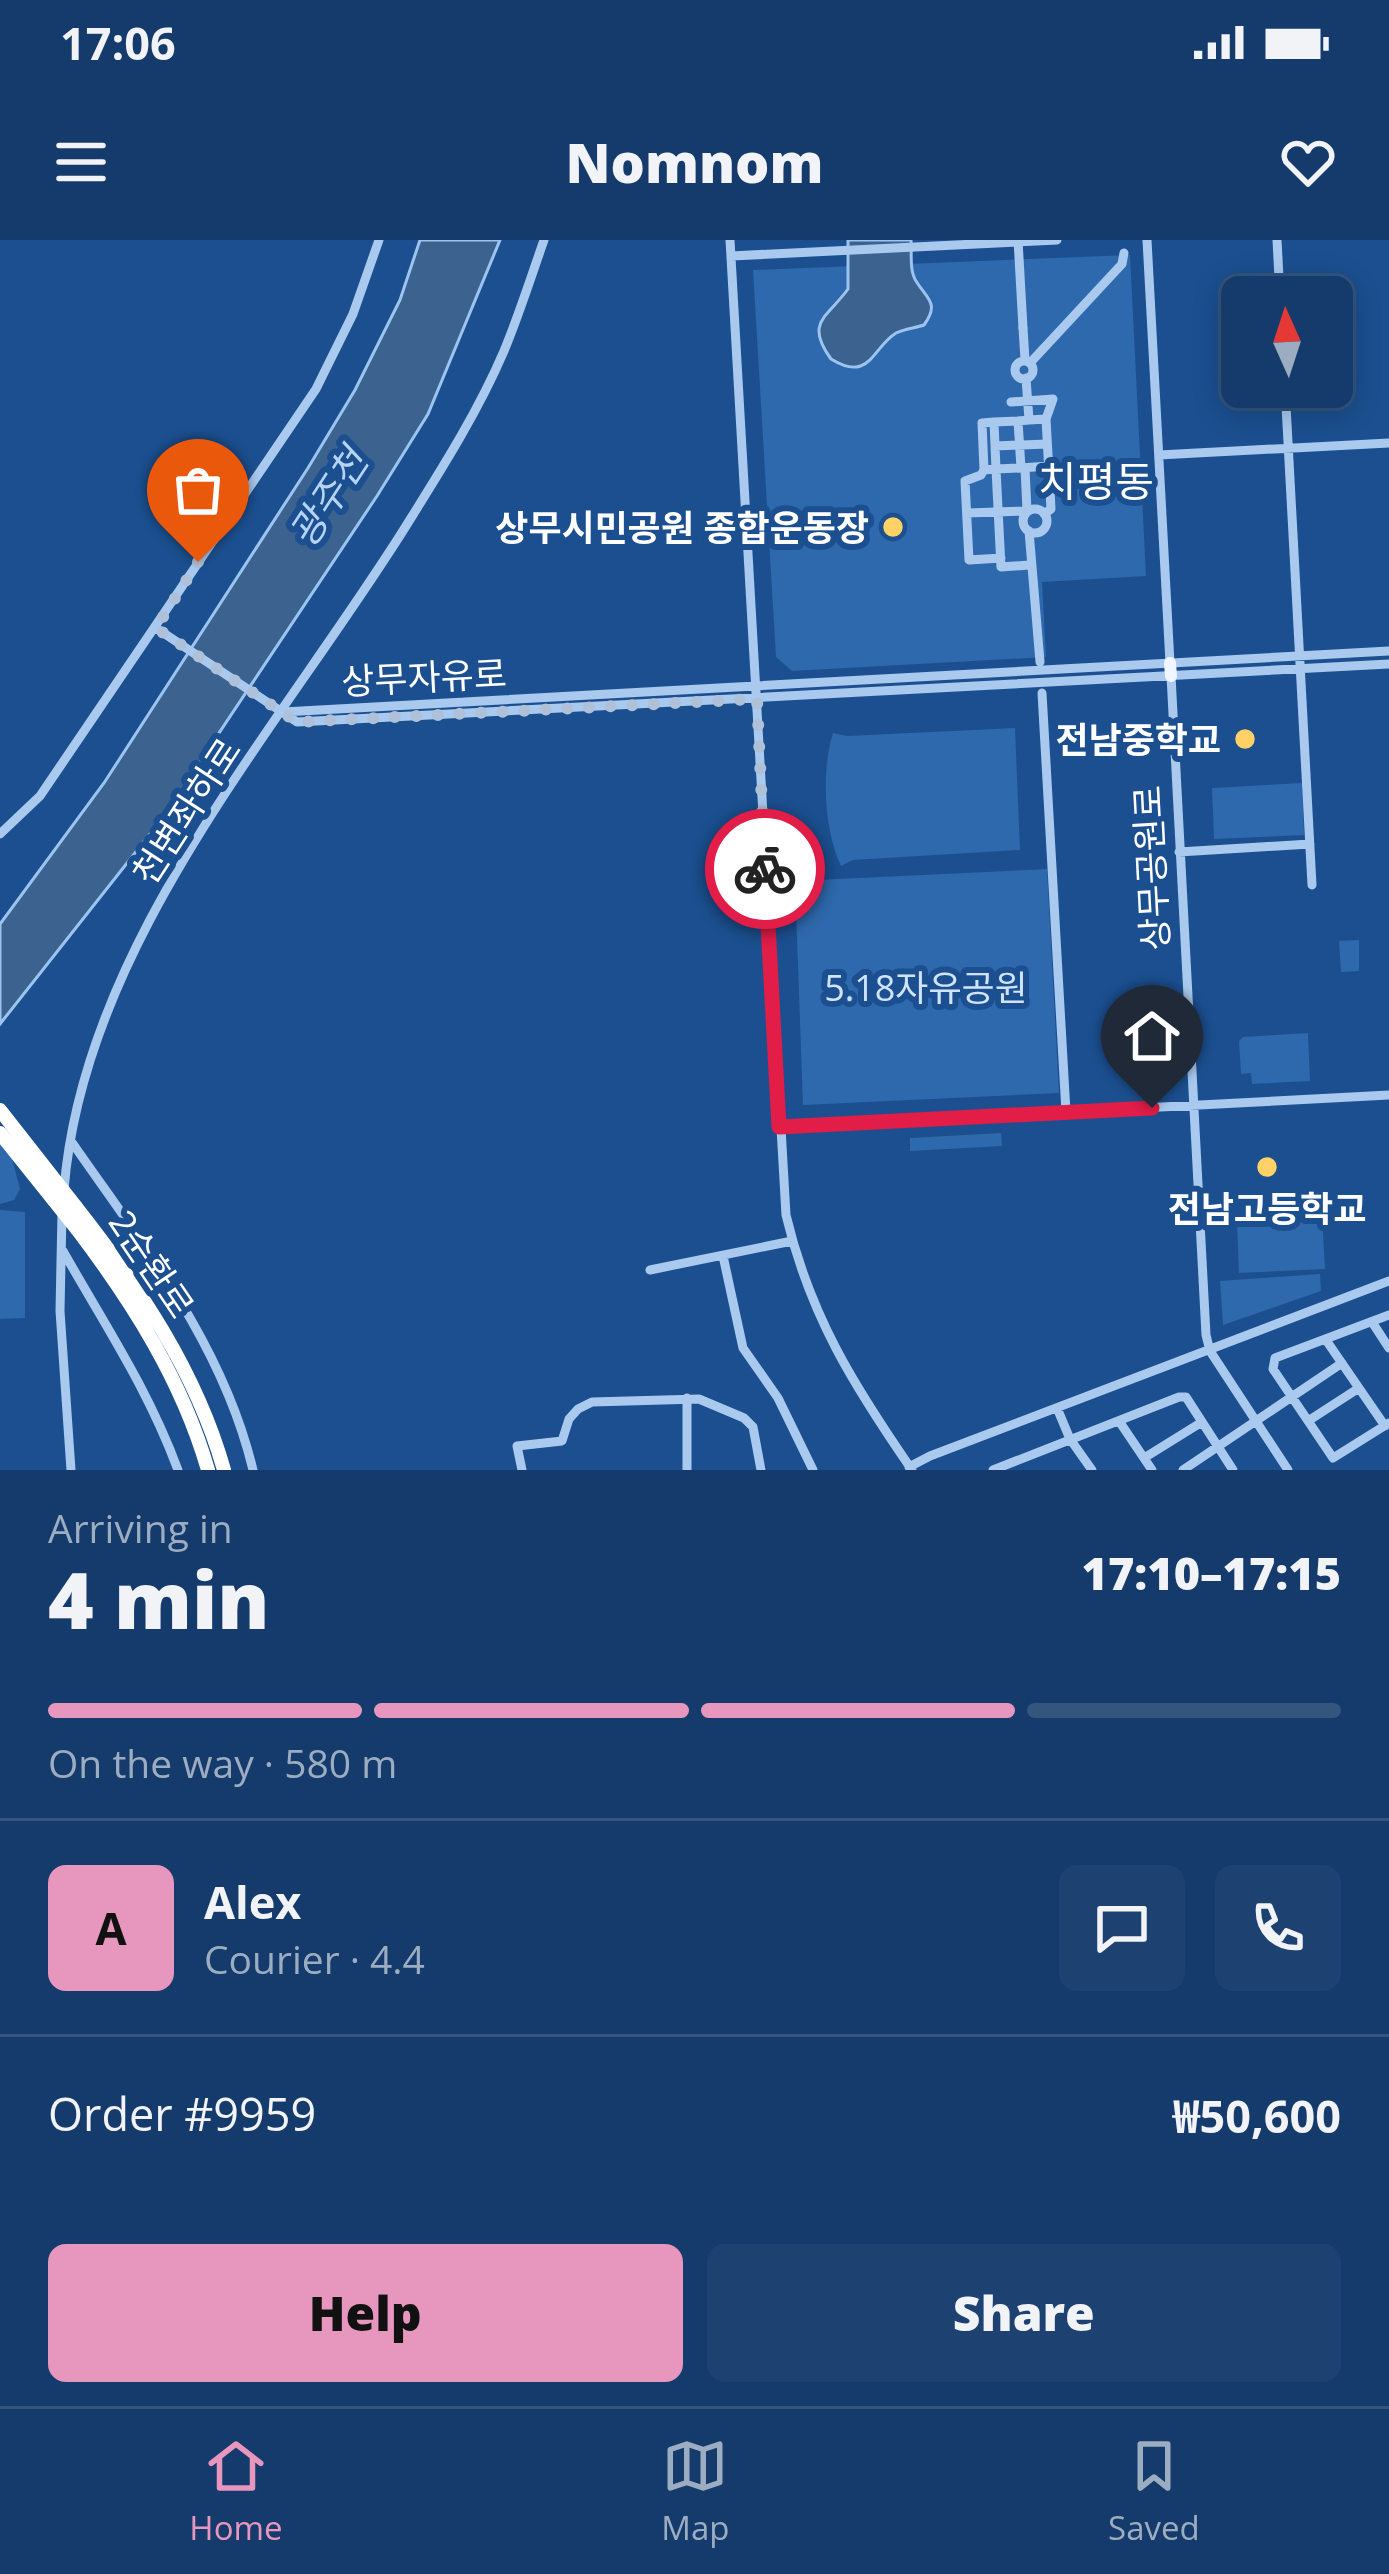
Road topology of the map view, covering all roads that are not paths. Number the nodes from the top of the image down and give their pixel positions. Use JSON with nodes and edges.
{"nodes":[{"id":1,"x":379,"y":240,"type":"edge"},
{"id":2,"x":544,"y":240,"type":"edge"},
{"id":3,"x":730,"y":240,"type":"edge"},
{"id":4,"x":1018,"y":240,"type":"edge"},
{"id":5,"x":1057,"y":240,"type":"edge"},
{"id":6,"x":1147,"y":240,"type":"edge"},
{"id":7,"x":1277,"y":240,"type":"edge"},
{"id":8,"x":731,"y":256,"type":"junction"},
{"id":9,"x":1126,"y":259,"type":"dead end"},
{"id":10,"x":1279,"y":276,"type":"edge"},
{"id":11,"x":1028,"y":362,"type":"junction"},
{"id":12,"x":1028,"y":400,"type":"junction"},
{"id":13,"x":1011,"y":402,"type":"dead end"},
{"id":14,"x":1286,"y":408,"type":"edge"},
{"id":15,"x":1046,"y":419,"type":"junction"},
{"id":16,"x":1024,"y":420,"type":"junction"},
{"id":17,"x":994,"y":422,"type":"junction"},
{"id":18,"x":1389,"y":443,"type":"edge"},
{"id":19,"x":1047,"y":444,"type":"junction"},
{"id":20,"x":995,"y":446,"type":"junction"},
{"id":21,"x":1019,"y":446,"type":"junction"},
{"id":22,"x":1288,"y":448,"type":"junction"},
{"id":23,"x":1159,"y":455,"type":"junction"},
{"id":24,"x":1048,"y":466,"type":"junction"},
{"id":25,"x":1023,"y":468,"type":"junction"},
{"id":26,"x":990,"y":470,"type":"junction"},
{"id":27,"x":998,"y":511,"type":"junction"},
{"id":28,"x":1027,"y":511,"type":"junction"},
{"id":29,"x":967,"y":513,"type":"junction"},
{"id":30,"x":1044,"y":514,"type":"junction"},
{"id":31,"x":1029,"y":531,"type":"junction"},
{"id":32,"x":1000,"y":558,"type":"junction"},
{"id":33,"x":1030,"y":565,"type":"junction"},
{"id":34,"x":156,"y":628,"type":"junction"},
{"id":35,"x":1389,"y":650,"type":"edge"},
{"id":36,"x":1301,"y":656,"type":"junction"},
{"id":37,"x":1040,"y":662,"type":"dead end"},
{"id":38,"x":1389,"y":664,"type":"edge"},
{"id":39,"x":1170,"y":669,"type":"junction"},
{"id":40,"x":1302,"y":669,"type":"junction"},
{"id":41,"x":756,"y":693,"type":"junction"},
{"id":42,"x":1042,"y":693,"type":"dead end"},
{"id":43,"x":283,"y":712,"type":"junction"},
{"id":44,"x":0,"y":834,"type":"edge"},
{"id":45,"x":1310,"y":844,"type":"junction"},
{"id":46,"x":1179,"y":852,"type":"junction"},
{"id":47,"x":1312,"y":886,"type":"dead end"},
{"id":48,"x":1389,"y":1095,"type":"edge"},
{"id":49,"x":1194,"y":1105,"type":"junction"},
{"id":50,"x":0,"y":1110,"type":"edge"},
{"id":51,"x":1066,"y":1112,"type":"junction"},
{"id":52,"x":779,"y":1127,"type":"junction"},
{"id":53,"x":0,"y":1133,"type":"edge"},
{"id":54,"x":70,"y":1139,"type":"junction"},
{"id":55,"x":792,"y":1241,"type":"junction"},
{"id":56,"x":60,"y":1246,"type":"junction"},
{"id":57,"x":723,"y":1256,"type":"junction"},
{"id":58,"x":650,"y":1270,"type":"dead end"},
{"id":59,"x":1389,"y":1281,"type":"edge"},
{"id":60,"x":1389,"y":1315,"type":"edge"},
{"id":61,"x":1372,"y":1322,"type":"junction"},
{"id":62,"x":1326,"y":1340,"type":"junction"},
{"id":63,"x":1389,"y":1348,"type":"edge"},
{"id":64,"x":1210,"y":1351,"type":"junction"},
{"id":65,"x":1342,"y":1363,"type":"junction"},
{"id":66,"x":1359,"y":1388,"type":"junction"},
{"id":67,"x":1291,"y":1397,"type":"junction"},
{"id":68,"x":687,"y":1398,"type":"junction"},
{"id":69,"x":1057,"y":1408,"type":"junction"},
{"id":70,"x":1118,"y":1421,"type":"junction"},
{"id":71,"x":1202,"y":1421,"type":"junction"},
{"id":72,"x":1308,"y":1421,"type":"junction"},
{"id":73,"x":1255,"y":1422,"type":"junction"},
{"id":74,"x":1387,"y":1424,"type":"edge"},
{"id":75,"x":1070,"y":1438,"type":"junction"},
{"id":76,"x":1219,"y":1446,"type":"junction"},
{"id":77,"x":1028,"y":1456,"type":"junction"},
{"id":78,"x":1144,"y":1458,"type":"junction"},
{"id":79,"x":908,"y":1469,"type":"edge"},
{"id":80,"x":71,"y":1470,"type":"edge"},
{"id":81,"x":178,"y":1470,"type":"edge"},
{"id":82,"x":208,"y":1470,"type":"edge"},
{"id":83,"x":224,"y":1470,"type":"edge"},
{"id":84,"x":253,"y":1470,"type":"edge"},
{"id":85,"x":522,"y":1470,"type":"edge"},
{"id":86,"x":687,"y":1470,"type":"edge"},
{"id":87,"x":760,"y":1470,"type":"edge"},
{"id":88,"x":814,"y":1470,"type":"edge"},
{"id":89,"x":993,"y":1470,"type":"edge"},
{"id":90,"x":1037,"y":1470,"type":"edge"},
{"id":91,"x":1091,"y":1470,"type":"edge"},
{"id":92,"x":1152,"y":1470,"type":"edge"},
{"id":93,"x":1183,"y":1470,"type":"edge"},
{"id":94,"x":1234,"y":1470,"type":"edge"},
{"id":95,"x":1288,"y":1470,"type":"edge"}],
"edges":[{"from":1,"to":34,"type":"street"},
{"from":2,"to":43,"type":"street","name":"천변좌하로"},
{"from":3,"to":8,"type":"street"},
{"from":4,"to":11,"type":"street","bridge":true},
{"from":5,"to":8,"type":"street"},
{"from":6,"to":23,"type":"street","name":"상무공원로"},
{"from":7,"to":10,"type":"street"},
{"from":8,"to":41,"type":"street"},
{"from":9,"to":11,"type":"street"},
{"from":11,"to":12,"type":"street"},
{"from":12,"to":13,"type":"street"},
{"from":12,"to":15,"type":"street"},
{"from":12,"to":16,"type":"street"},
{"from":14,"to":22,"type":"street"},
{"from":15,"to":16,"type":"street"},
{"from":15,"to":19,"type":"street"},
{"from":16,"to":17,"type":"street"},
{"from":16,"to":21,"type":"street"},
{"from":17,"to":20,"type":"street"},
{"from":17,"to":26,"type":"street"},
{"from":18,"to":22,"type":"street"},
{"from":19,"to":21,"type":"street"},
{"from":19,"to":24,"type":"street"},
{"from":20,"to":21,"type":"street"},
{"from":20,"to":26,"type":"street"},
{"from":21,"to":25,"type":"street"},
{"from":22,"to":23,"type":"street"},
{"from":22,"to":36,"type":"street"},
{"from":23,"to":39,"type":"street","name":"상무공원로"},
{"from":24,"to":25,"type":"street"},
{"from":24,"to":30,"type":"street"},
{"from":25,"to":26,"type":"street"},
{"from":25,"to":28,"type":"street"},
{"from":26,"to":27,"type":"street"},
{"from":26,"to":29,"type":"street"},
{"from":27,"to":28,"type":"street"},
{"from":27,"to":29,"type":"street"},
{"from":27,"to":32,"type":"street"},
{"from":28,"to":30,"type":"street"},
{"from":28,"to":31,"type":"street"},
{"from":29,"to":32,"type":"street"},
{"from":30,"to":31,"type":"street"},
{"from":31,"to":33,"type":"street"},
{"from":32,"to":33,"type":"street"},
{"from":33,"to":37,"type":"street"},
{"from":34,"to":43,"type":"street"},
{"from":34,"to":44,"type":"street"},
{"from":35,"to":36,"type":"street","name":"상무자유로"},
{"from":36,"to":39,"type":"street","name":"상무자유로"},
{"from":36,"to":40,"type":"street"},
{"from":38,"to":40,"type":"street","name":"상무자유로"},
{"from":39,"to":40,"type":"street","name":"상무자유로"},
{"from":39,"to":41,"type":"street","name":"상무자유로"},
{"from":39,"to":46,"type":"street","name":"상무공원로"},
{"from":40,"to":45,"type":"street"},
{"from":41,"to":43,"type":"street","name":"상무자유로"},
{"from":41,"to":52,"type":"street"},
{"from":42,"to":51,"type":"street"},
{"from":43,"to":54,"type":"street","name":"천변좌하로"},
{"from":45,"to":46,"type":"street"},
{"from":45,"to":47,"type":"street"},
{"from":46,"to":49,"type":"street","name":"상무공원로"},
{"from":48,"to":49,"type":"street"},
{"from":49,"to":51,"type":"street"},
{"from":49,"to":64,"type":"street","name":"상무공원로"},
{"from":50,"to":83,"type":"highway","name":"2순환로","bridge":true},
{"from":51,"to":52,"type":"street"},
{"from":52,"to":55,"type":"street"},
{"from":53,"to":82,"type":"highway","name":"2순환로","bridge":true},
{"from":54,"to":56,"type":"street","name":"천변좌하로"},
{"from":54,"to":84,"type":"street"},
{"from":55,"to":57,"type":"street"},
{"from":55,"to":79,"type":"street"},
{"from":56,"to":80,"type":"street","name":"천변좌하로"},
{"from":56,"to":81,"type":"street"},
{"from":57,"to":58,"type":"street"},
{"from":57,"to":88,"type":"street"},
{"from":59,"to":64,"type":"street"},
{"from":60,"to":61,"type":"street"},
{"from":61,"to":62,"type":"street"},
{"from":61,"to":63,"type":"street"},
{"from":62,"to":65,"type":"street"},
{"from":62,"to":67,"type":"street"},
{"from":64,"to":69,"type":"street"},
{"from":64,"to":73,"type":"street","name":"상무공원로"},
{"from":65,"to":66,"type":"street"},
{"from":65,"to":67,"type":"street"},
{"from":66,"to":72,"type":"street"},
{"from":66,"to":74,"type":"street"},
{"from":67,"to":72,"type":"street"},
{"from":67,"to":73,"type":"street"},
{"from":68,"to":85,"type":"street"},
{"from":68,"to":86,"type":"street"},
{"from":68,"to":87,"type":"street"},
{"from":69,"to":75,"type":"street"},
{"from":69,"to":79,"type":"street"},
{"from":70,"to":71,"type":"street"},
{"from":70,"to":75,"type":"street"},
{"from":70,"to":78,"type":"street"},
{"from":71,"to":76,"type":"street"},
{"from":71,"to":78,"type":"street"},
{"from":72,"to":74,"type":"street"},
{"from":73,"to":76,"type":"street"},
{"from":73,"to":95,"type":"street","name":"상무공원로"},
{"from":75,"to":77,"type":"street"},
{"from":75,"to":91,"type":"street"},
{"from":76,"to":93,"type":"street"},
{"from":76,"to":94,"type":"street"},
{"from":77,"to":89,"type":"street"},
{"from":77,"to":90,"type":"street"},
{"from":78,"to":92,"type":"street"}]}
